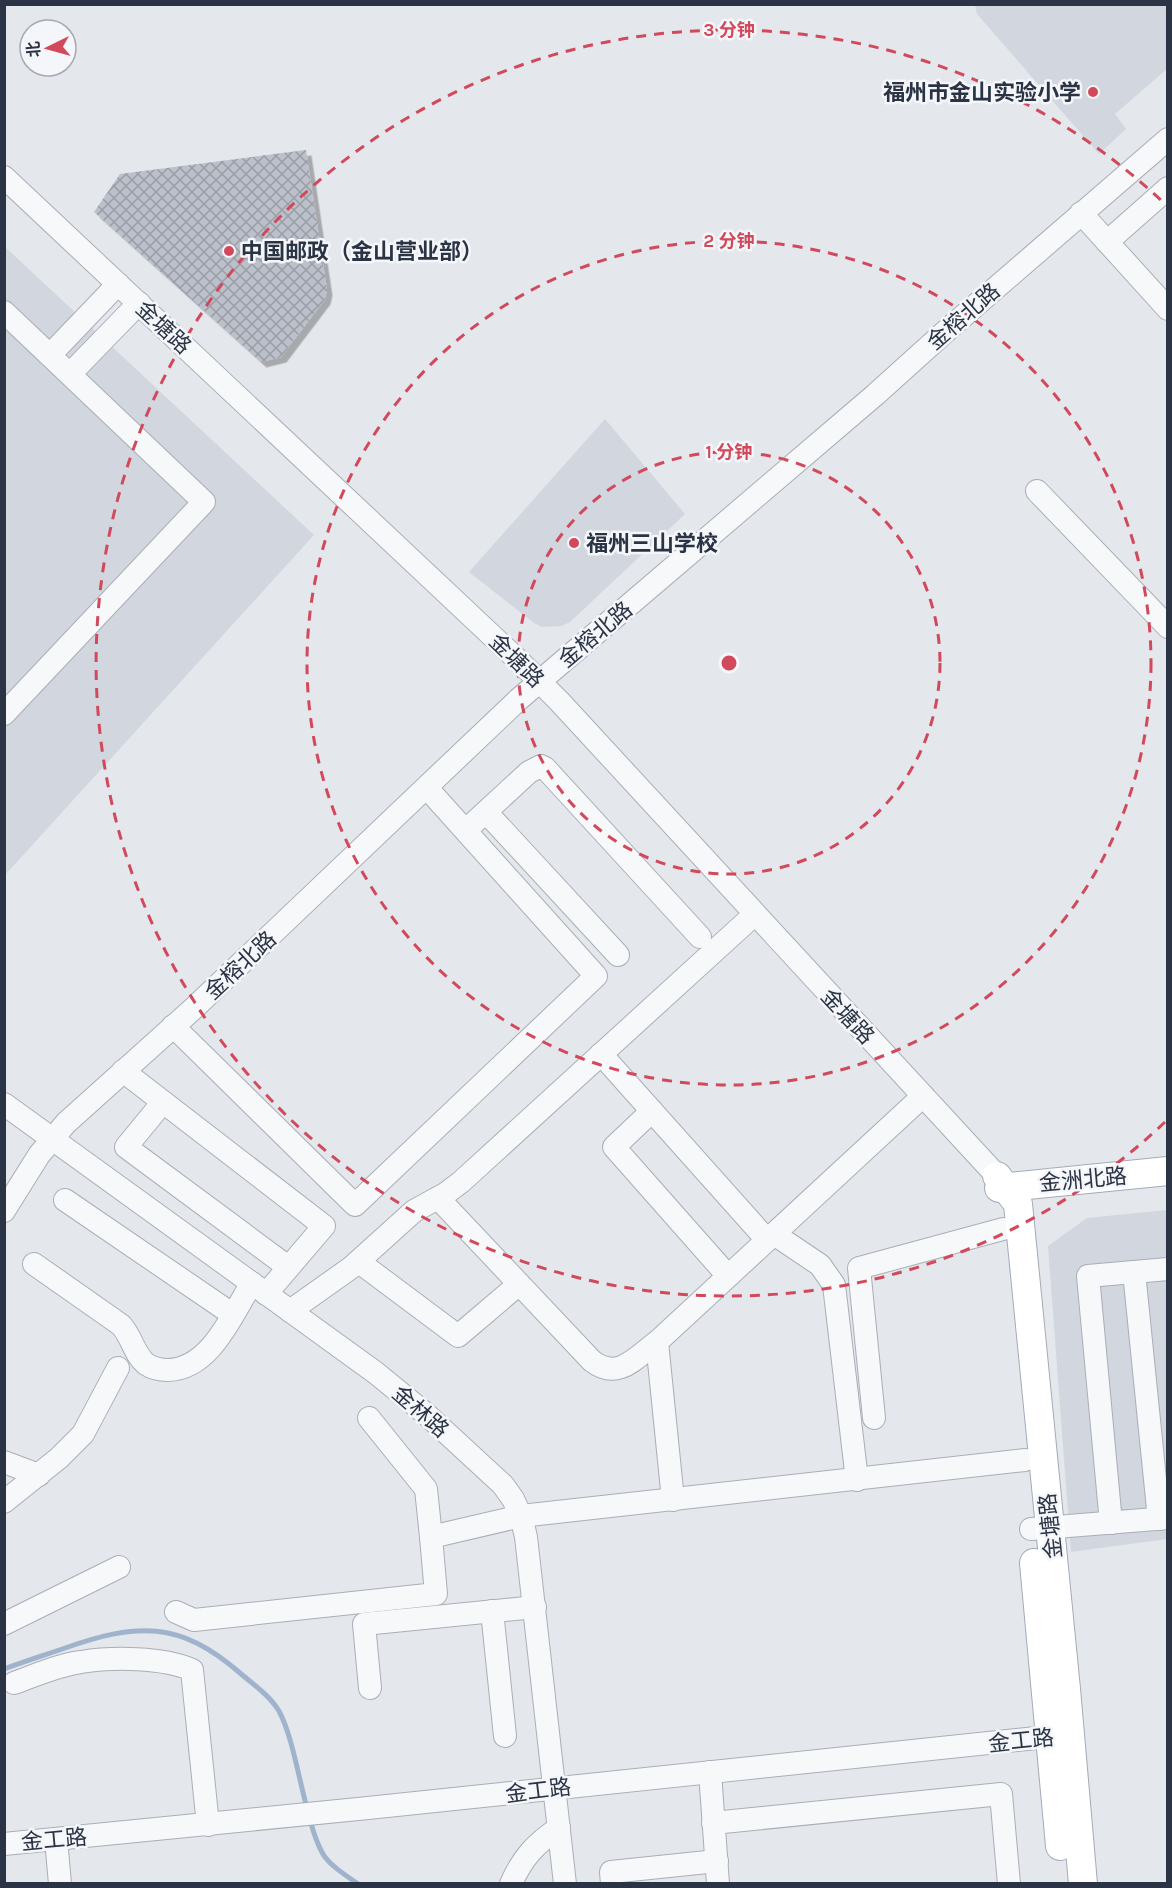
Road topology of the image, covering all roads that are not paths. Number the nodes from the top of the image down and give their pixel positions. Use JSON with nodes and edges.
{"nodes":[{"id":1,"x":1167,"y":138,"type":"edge"},
{"id":2,"x":4,"y":177,"type":"edge"},
{"id":3,"x":1167,"y":188,"type":"edge"},
{"id":4,"x":1081,"y":213,"type":"junction"},
{"id":5,"x":1107,"y":242,"type":"junction"},
{"id":6,"x":118,"y":284,"type":"junction"},
{"id":7,"x":139,"y":303,"type":"junction"},
{"id":8,"x":1167,"y":309,"type":"edge"},
{"id":9,"x":4,"y":312,"type":"edge"},
{"id":10,"x":50,"y":355,"type":"junction"},
{"id":11,"x":70,"y":374,"type":"junction"},
{"id":12,"x":1037,"y":491,"type":"dead end"},
{"id":13,"x":1167,"y":627,"type":"edge"},
{"id":14,"x":539,"y":681,"type":"junction"},
{"id":15,"x":4,"y":714,"type":"edge"},
{"id":16,"x":428,"y":788,"type":"junction"},
{"id":17,"x":486,"y":812,"type":"junction"},
{"id":18,"x":465,"y":830,"type":"junction"},
{"id":19,"x":755,"y":914,"type":"junction"},
{"id":20,"x":700,"y":937,"type":"dead end"},
{"id":21,"x":618,"y":955,"type":"dead end"},
{"id":22,"x":173,"y":1026,"type":"junction"},
{"id":23,"x":601,"y":1054,"type":"junction"},
{"id":24,"x":123,"y":1071,"type":"junction"},
{"id":25,"x":923,"y":1096,"type":"junction"},
{"id":26,"x":163,"y":1102,"type":"junction"},
{"id":27,"x":4,"y":1104,"type":"edge"},
{"id":28,"x":652,"y":1111,"type":"junction"},
{"id":29,"x":52,"y":1138,"type":"junction"},
{"id":30,"x":1167,"y":1171,"type":"edge"},
{"id":31,"x":1167,"y":1189,"type":"edge"},
{"id":32,"x":438,"y":1198,"type":"junction"},
{"id":33,"x":1004,"y":1198,"type":"junction"},
{"id":34,"x":65,"y":1200,"type":"dead end"},
{"id":35,"x":4,"y":1211,"type":"edge"},
{"id":36,"x":770,"y":1237,"type":"junction"},
{"id":37,"x":359,"y":1262,"type":"junction"},
{"id":38,"x":34,"y":1264,"type":"dead end"},
{"id":39,"x":288,"y":1267,"type":"junction"},
{"id":40,"x":1167,"y":1269,"type":"edge"},
{"id":41,"x":1134,"y":1272,"type":"junction"},
{"id":42,"x":728,"y":1276,"type":"junction"},
{"id":43,"x":519,"y":1284,"type":"junction"},
{"id":44,"x":259,"y":1288,"type":"junction"},
{"id":45,"x":290,"y":1311,"type":"junction"},
{"id":46,"x":232,"y":1314,"type":"junction"},
{"id":47,"x":657,"y":1342,"type":"junction"},
{"id":48,"x":118,"y":1368,"type":"dead end"},
{"id":49,"x":369,"y":1418,"type":"dead end"},
{"id":50,"x":874,"y":1418,"type":"dead end"},
{"id":51,"x":1025,"y":1460,"type":"junction"},
{"id":52,"x":4,"y":1462,"type":"edge"},
{"id":53,"x":857,"y":1480,"type":"junction"},
{"id":54,"x":17,"y":1486,"type":"edge"},
{"id":55,"x":674,"y":1500,"type":"junction"},
{"id":56,"x":521,"y":1516,"type":"junction"},
{"id":57,"x":1163,"y":1519,"type":"edge"},
{"id":58,"x":1111,"y":1523,"type":"junction"},
{"id":59,"x":1041,"y":1529,"type":"junction"},
{"id":60,"x":431,"y":1537,"type":"junction"},
{"id":61,"x":119,"y":1567,"type":"dead end"},
{"id":62,"x":535,"y":1607,"type":"junction"},
{"id":63,"x":492,"y":1611,"type":"junction"},
{"id":64,"x":176,"y":1612,"type":"dead end"},
{"id":65,"x":4,"y":1624,"type":"edge"},
{"id":66,"x":14,"y":1683,"type":"dead end"},
{"id":67,"x":369,"y":1688,"type":"dead end"},
{"id":68,"x":505,"y":1736,"type":"dead end"},
{"id":69,"x":1060,"y":1736,"type":"junction"},
{"id":70,"x":710,"y":1772,"type":"junction"},
{"id":71,"x":555,"y":1788,"type":"junction"},
{"id":72,"x":713,"y":1823,"type":"junction"},
{"id":73,"x":208,"y":1825,"type":"junction"},
{"id":74,"x":559,"y":1828,"type":"junction"},
{"id":75,"x":56,"y":1839,"type":"junction"},
{"id":76,"x":4,"y":1844,"type":"edge"},
{"id":77,"x":717,"y":1872,"type":"edge"},
{"id":78,"x":60,"y":1884,"type":"edge"},
{"id":79,"x":511,"y":1884,"type":"edge"},
{"id":80,"x":565,"y":1884,"type":"edge"},
{"id":81,"x":612,"y":1884,"type":"edge"},
{"id":82,"x":1008,"y":1884,"type":"edge"},
{"id":83,"x":1064,"y":1884,"type":"edge"},
{"id":84,"x":1083,"y":1884,"type":"edge"}],
"edges":[{"from":1,"to":4,"type":"street","name":"金榕北路"},
{"from":2,"to":6,"type":"street","name":"金塘路"},
{"from":3,"to":5,"type":"street"},
{"from":4,"to":5,"type":"street"},
{"from":4,"to":14,"type":"street","name":"金榕北路"},
{"from":5,"to":8,"type":"street"},
{"from":6,"to":7,"type":"street","name":"金塘路"},
{"from":6,"to":10,"type":"street"},
{"from":7,"to":11,"type":"street"},
{"from":7,"to":14,"type":"street","name":"金塘路"},
{"from":9,"to":10,"type":"street"},
{"from":10,"to":11,"type":"street"},
{"from":11,"to":15,"type":"street"},
{"from":12,"to":13,"type":"street"},
{"from":14,"to":16,"type":"street","name":"金榕北路"},
{"from":14,"to":19,"type":"street","name":"金塘路"},
{"from":16,"to":18,"type":"street"},
{"from":16,"to":22,"type":"street","name":"金榕北路"},
{"from":17,"to":18,"type":"street"},
{"from":17,"to":20,"type":"street"},
{"from":17,"to":21,"type":"street"},
{"from":18,"to":22,"type":"street"},
{"from":19,"to":23,"type":"street"},
{"from":19,"to":25,"type":"street","name":"金塘路"},
{"from":22,"to":24,"type":"street","name":"金榕北路"},
{"from":23,"to":28,"type":"street"},
{"from":23,"to":32,"type":"street"},
{"from":24,"to":26,"type":"street"},
{"from":24,"to":29,"type":"street","name":"金榕北路"},
{"from":25,"to":33,"type":"street","name":"金塘路"},
{"from":25,"to":36,"type":"street"},
{"from":26,"to":39,"type":"street"},
{"from":26,"to":39,"type":"street"},
{"from":27,"to":29,"type":"street","name":"金林路"},
{"from":28,"to":36,"type":"street"},
{"from":28,"to":42,"type":"street"},
{"from":29,"to":35,"type":"street","name":"金榕北路"},
{"from":29,"to":44,"type":"street","name":"金林路"},
{"from":30,"to":33,"type":"main road","name":"金洲北路"},
{"from":31,"to":33,"type":"main road","name":"金洲北路"},
{"from":32,"to":37,"type":"street"},
{"from":32,"to":43,"type":"street"},
{"from":33,"to":50,"type":"street"},
{"from":33,"to":51,"type":"main road","name":"金塘路"},
{"from":33,"to":59,"type":"main road","name":"金塘路"},
{"from":34,"to":46,"type":"street"},
{"from":36,"to":42,"type":"street"},
{"from":36,"to":53,"type":"street"},
{"from":37,"to":43,"type":"street"},
{"from":37,"to":45,"type":"street"},
{"from":38,"to":46,"type":"street"},
{"from":39,"to":44,"type":"street"},
{"from":40,"to":41,"type":"street"},
{"from":41,"to":57,"type":"street"},
{"from":41,"to":58,"type":"street"},
{"from":42,"to":47,"type":"street"},
{"from":43,"to":47,"type":"street"},
{"from":44,"to":45,"type":"street","name":"金林路"},
{"from":44,"to":46,"type":"street"},
{"from":45,"to":56,"type":"street","name":"金林路"},
{"from":47,"to":55,"type":"street"},
{"from":48,"to":54,"type":"street"},
{"from":49,"to":60,"type":"street"},
{"from":51,"to":53,"type":"street"},
{"from":51,"to":59,"type":"main road","name":"金塘路"},
{"from":52,"to":54,"type":"street"},
{"from":53,"to":55,"type":"street"},
{"from":55,"to":56,"type":"street"},
{"from":56,"to":60,"type":"street"},
{"from":56,"to":62,"type":"street","name":"金林路"},
{"from":57,"to":58,"type":"street"},
{"from":58,"to":59,"type":"street"},
{"from":59,"to":69,"type":"main road","name":"金塘路"},
{"from":60,"to":64,"type":"street"},
{"from":61,"to":65,"type":"street"},
{"from":62,"to":63,"type":"street"},
{"from":62,"to":71,"type":"street","name":"金林路"},
{"from":63,"to":67,"type":"street"},
{"from":63,"to":68,"type":"street"},
{"from":66,"to":73,"type":"street"},
{"from":69,"to":70,"type":"street","name":"金工路"},
{"from":69,"to":83,"type":"main road","name":"金塘路"},
{"from":69,"to":84,"type":"main road","name":"金塘路"},
{"from":70,"to":71,"type":"street","name":"金工路"},
{"from":70,"to":72,"type":"street"},
{"from":71,"to":73,"type":"street","name":"金工路"},
{"from":71,"to":74,"type":"street","name":"金林路"},
{"from":72,"to":77,"type":"street"},
{"from":72,"to":82,"type":"street"},
{"from":73,"to":75,"type":"street","name":"金工路"},
{"from":74,"to":79,"type":"street"},
{"from":74,"to":80,"type":"street","name":"金林路"},
{"from":75,"to":76,"type":"street","name":"金工路"},
{"from":75,"to":78,"type":"street"},
{"from":77,"to":81,"type":"street"}]}
